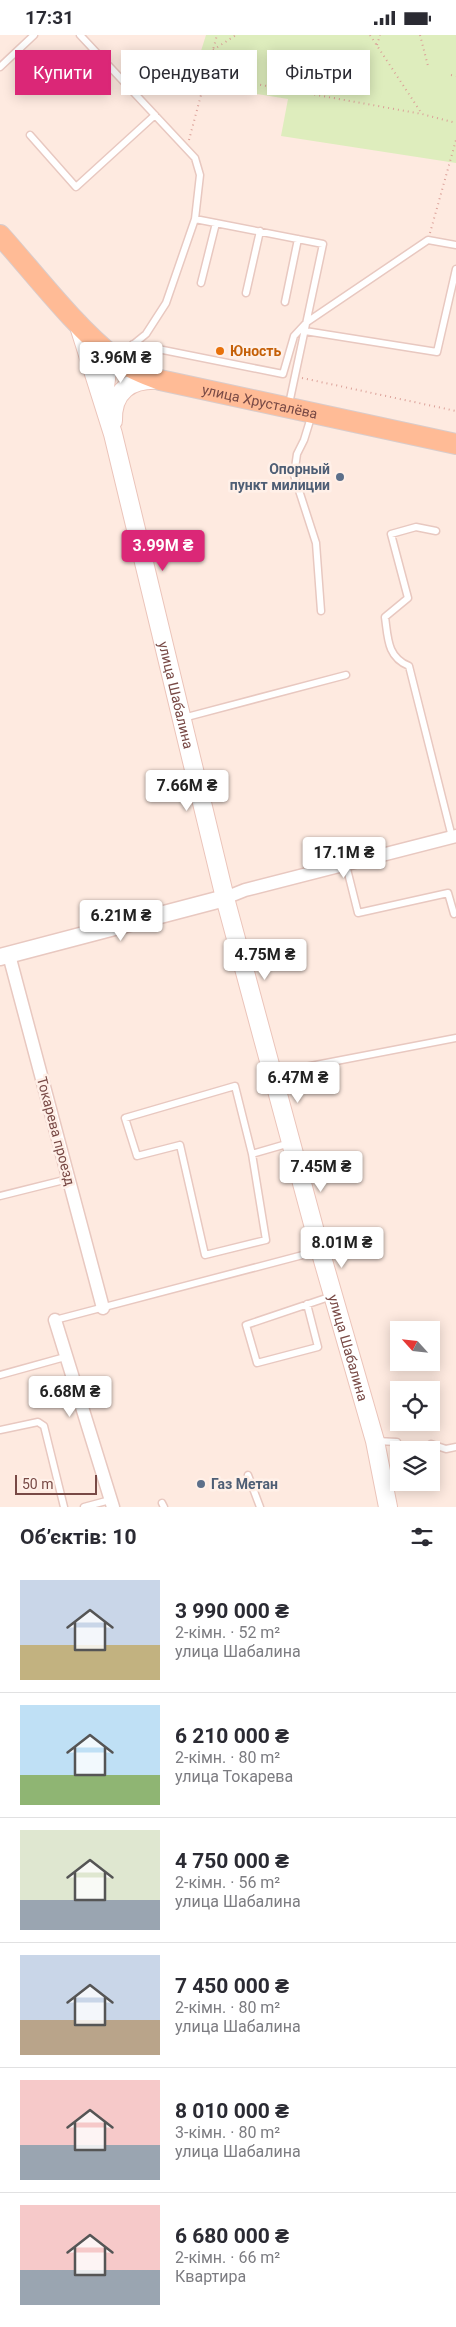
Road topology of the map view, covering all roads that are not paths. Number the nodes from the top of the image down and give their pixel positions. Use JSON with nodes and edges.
{"nodes":[{"id":1,"x":34,"y":35,"type":"edge"},
{"id":2,"x":80,"y":35,"type":"edge"},
{"id":3,"x":0,"y":67,"type":"edge"},
{"id":4,"x":155,"y":115,"type":"junction"},
{"id":5,"x":30,"y":135,"type":"dead end"},
{"id":6,"x":196,"y":219,"type":"junction"},
{"id":7,"x":216,"y":223,"type":"junction"},
{"id":8,"x":260,"y":231,"type":"junction"},
{"id":9,"x":0,"y":235,"type":"edge"},
{"id":10,"x":298,"y":239,"type":"junction"},
{"id":11,"x":456,"y":245,"type":"edge"},
{"id":12,"x":456,"y":269,"type":"edge"},
{"id":13,"x":201,"y":283,"type":"dead end"},
{"id":14,"x":246,"y":293,"type":"dead end"},
{"id":15,"x":285,"y":302,"type":"dead end"},
{"id":16,"x":307,"y":322,"type":"junction"},
{"id":17,"x":78,"y":323,"type":"junction"},
{"id":18,"x":306,"y":331,"type":"junction"},
{"id":19,"x":133,"y":343,"type":"junction"},
{"id":20,"x":116,"y":359,"type":"junction"},
{"id":21,"x":283,"y":374,"type":"junction"},
{"id":22,"x":295,"y":377,"type":"junction"},
{"id":23,"x":160,"y":380,"type":"junction"},
{"id":24,"x":104,"y":401,"type":"junction"},
{"id":25,"x":288,"y":408,"type":"junction"},
{"id":26,"x":312,"y":413,"type":"junction"},
{"id":27,"x":113,"y":434,"type":"junction"},
{"id":28,"x":456,"y":444,"type":"edge"},
{"id":29,"x":436,"y":531,"type":"dead end"},
{"id":30,"x":322,"y":611,"type":"dead end"},
{"id":31,"x":346,"y":675,"type":"dead end"},
{"id":32,"x":181,"y":718,"type":"junction"},
{"id":33,"x":454,"y":837,"type":"edge"},
{"id":34,"x":346,"y":865,"type":"junction"},
{"id":35,"x":225,"y":898,"type":"junction"},
{"id":36,"x":454,"y":914,"type":"dead end"},
{"id":37,"x":4,"y":956,"type":"edge"},
{"id":38,"x":456,"y":1038,"type":"edge"},
{"id":39,"x":273,"y":1073,"type":"junction"},
{"id":40,"x":291,"y":1143,"type":"junction"},
{"id":41,"x":252,"y":1154,"type":"junction"},
{"id":42,"x":68,"y":1179,"type":"junction"},
{"id":43,"x":0,"y":1196,"type":"edge"},
{"id":44,"x":320,"y":1251,"type":"junction"},
{"id":45,"x":333,"y":1296,"type":"junction"},
{"id":46,"x":307,"y":1304,"type":"junction"},
{"id":47,"x":103,"y":1308,"type":"junction"},
{"id":48,"x":55,"y":1320,"type":"joint"},
{"id":49,"x":66,"y":1357,"type":"junction"},
{"id":50,"x":0,"y":1375,"type":"edge"},
{"id":51,"x":0,"y":1431,"type":"edge"},
{"id":52,"x":375,"y":1441,"type":"junction"},
{"id":53,"x":390,"y":1442,"type":"edge"},
{"id":54,"x":440,"y":1447,"type":"edge"},
{"id":55,"x":456,"y":1447,"type":"edge"},
{"id":56,"x":248,"y":1475,"type":"dead end"},
{"id":57,"x":112,"y":1504,"type":"edge"},
{"id":58,"x":64,"y":1507,"type":"edge"},
{"id":59,"x":84,"y":1507,"type":"edge"},
{"id":60,"x":260,"y":1507,"type":"edge"},
{"id":61,"x":388,"y":1507,"type":"edge"}],
"edges":[{"from":1,"to":3,"type":"lane"},
{"from":2,"to":4,"type":"lane"},
{"from":4,"to":5,"type":"lane"},
{"from":4,"to":6,"type":"lane"},
{"from":6,"to":7,"type":"lane"},
{"from":6,"to":19,"type":"lane"},
{"from":7,"to":8,"type":"lane"},
{"from":7,"to":13,"type":"lane"},
{"from":8,"to":10,"type":"lane"},
{"from":8,"to":14,"type":"lane"},
{"from":9,"to":17,"type":"main road","name":"улица Хрусталёва"},
{"from":10,"to":15,"type":"lane"},
{"from":10,"to":16,"type":"lane"},
{"from":11,"to":16,"type":"lane"},
{"from":12,"to":18,"type":"lane"},
{"from":16,"to":18,"type":"lane"},
{"from":16,"to":21,"type":"lane"},
{"from":17,"to":20,"type":"main road","name":"улица Хрусталёва"},
{"from":17,"to":24,"type":"main road","name":"улица Шабалина"},
{"from":18,"to":22,"type":"lane"},
{"from":19,"to":20,"type":"lane"},
{"from":19,"to":21,"type":"lane"},
{"from":20,"to":23,"type":"main road","name":"улица Хрусталёва"},
{"from":20,"to":24,"type":"main road","name":"улица Шабалина"},
{"from":21,"to":22,"type":"lane"},
{"from":22,"to":25,"type":"lane"},
{"from":23,"to":25,"type":"main road","name":"улица Хрусталёва"},
{"from":23,"to":27,"type":"main road","name":"улица Шабалина"},
{"from":24,"to":27,"type":"main road","name":"улица Шабалина"},
{"from":25,"to":26,"type":"main road","name":"улица Хрусталёва"},
{"from":26,"to":28,"type":"main road","name":"улица Хрусталёва"},
{"from":26,"to":30,"type":"lane"},
{"from":27,"to":32,"type":"main road","name":"улица Шабалина"},
{"from":29,"to":33,"type":"lane"},
{"from":31,"to":32,"type":"lane"},
{"from":32,"to":35,"type":"main road","name":"улица Шабалина"},
{"from":33,"to":34,"type":"street"},
{"from":34,"to":35,"type":"street"},
{"from":34,"to":36,"type":"lane"},
{"from":35,"to":37,"type":"street"},
{"from":35,"to":39,"type":"main road","name":"улица Шабалина"},
{"from":37,"to":42,"type":"street","name":"Токарева проезд"},
{"from":38,"to":39,"type":"lane"},
{"from":39,"to":40,"type":"main road","name":"улица Шабалина"},
{"from":40,"to":41,"type":"lane"},
{"from":40,"to":44,"type":"main road","name":"улица Шабалина"},
{"from":41,"to":41,"type":"lane"},
{"from":42,"to":43,"type":"lane"},
{"from":42,"to":47,"type":"street","name":"Токарева проезд"},
{"from":44,"to":45,"type":"main road","name":"улица Шабалина"},
{"from":44,"to":47,"type":"lane"},
{"from":45,"to":46,"type":"lane"},
{"from":45,"to":52,"type":"main road","name":"улица Шабалина"},
{"from":46,"to":46,"type":"lane"},
{"from":47,"to":48,"type":"lane"},
{"from":48,"to":49,"type":"street"},
{"from":49,"to":50,"type":"lane"},
{"from":49,"to":57,"type":"street"},
{"from":51,"to":58,"type":"lane"},
{"from":52,"to":53,"type":"lane"},
{"from":52,"to":61,"type":"main road","name":"улица Шабалина"},
{"from":54,"to":55,"type":"lane"},
{"from":56,"to":60,"type":"lane"},
{"from":57,"to":59,"type":"lane"}]}
